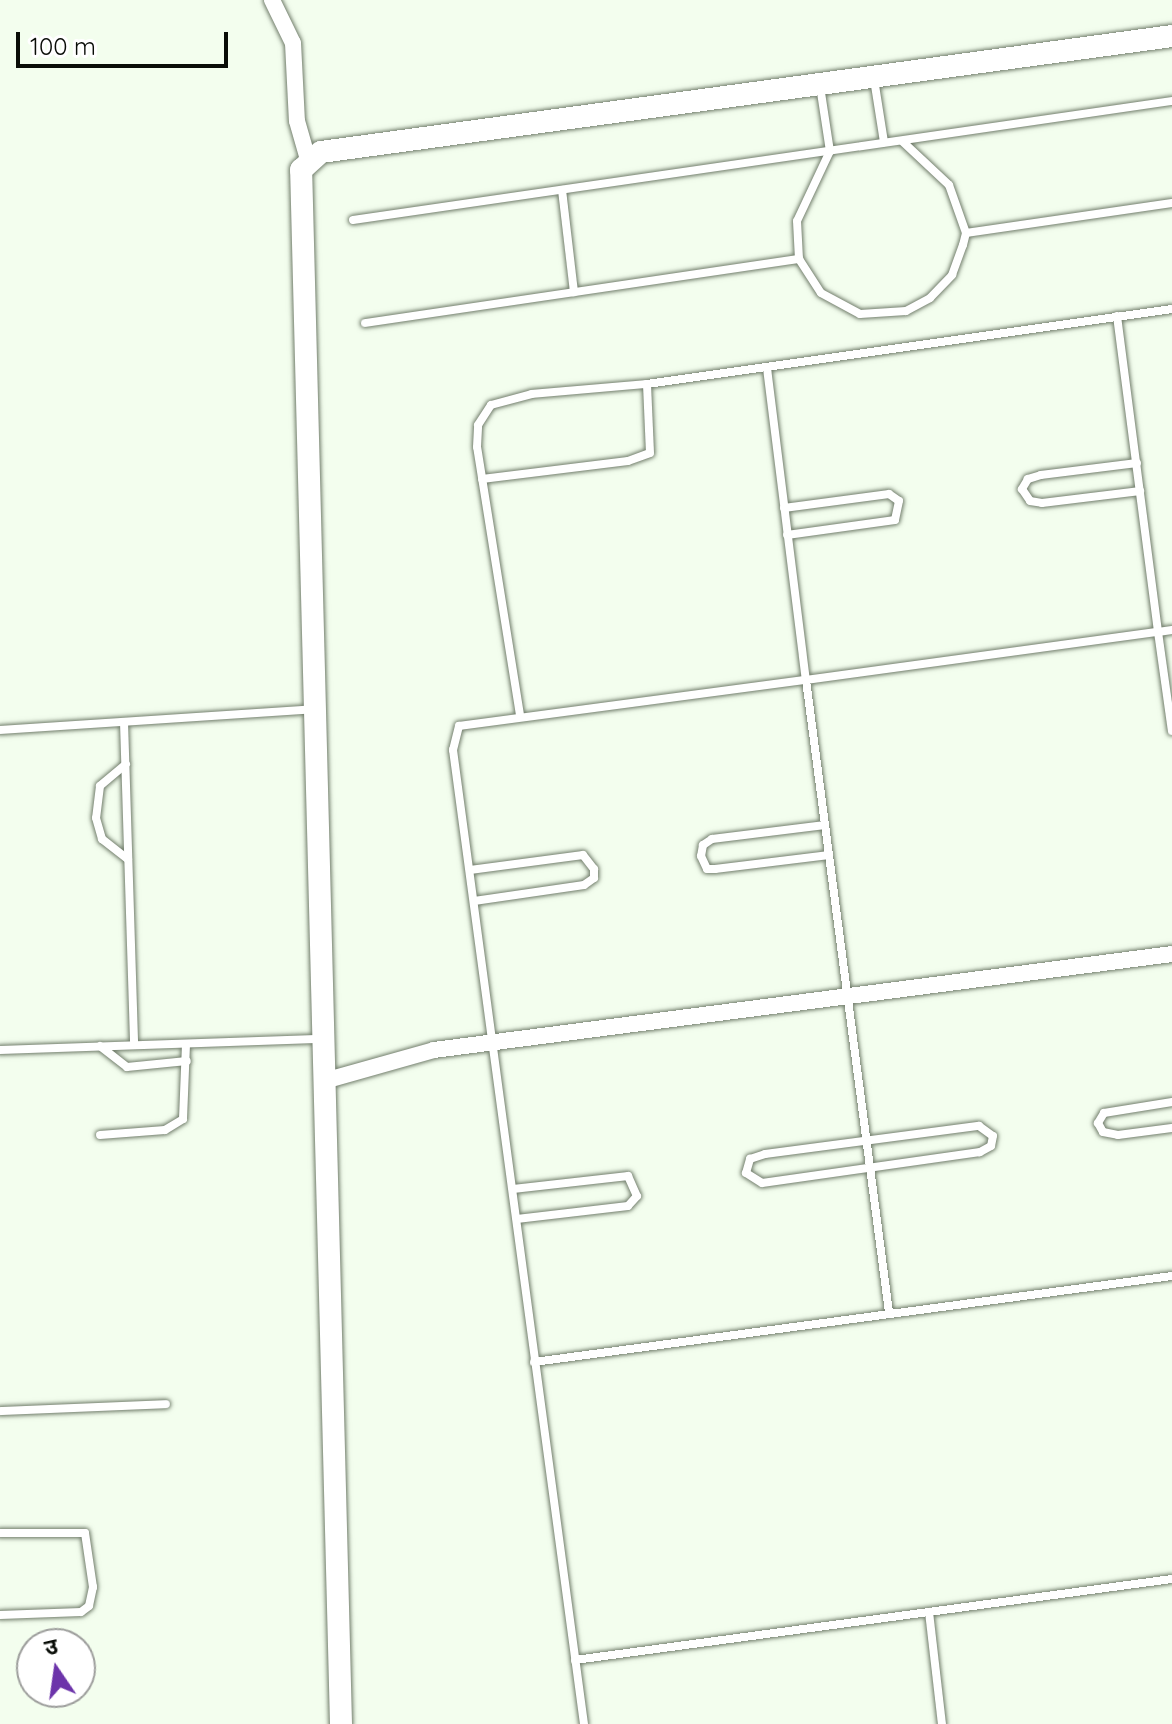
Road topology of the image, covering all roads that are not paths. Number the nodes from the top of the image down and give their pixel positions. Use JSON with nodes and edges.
{"nodes":[{"id":1,"x":272,"y":0,"type":"edge"},
{"id":2,"x":1172,"y":36,"type":"edge"},
{"id":3,"x":874,"y":78,"type":"junction"},
{"id":4,"x":820,"y":85,"type":"junction"},
{"id":5,"x":1172,"y":101,"type":"edge"},
{"id":6,"x":902,"y":141,"type":"junction"},
{"id":7,"x":884,"y":142,"type":"junction"},
{"id":8,"x":830,"y":151,"type":"junction"},
{"id":9,"x":308,"y":159,"type":"junction"},
{"id":10,"x":562,"y":190,"type":"junction"},
{"id":11,"x":1172,"y":203,"type":"edge"},
{"id":12,"x":353,"y":220,"type":"dead end"},
{"id":13,"x":966,"y":233,"type":"junction"},
{"id":14,"x":799,"y":259,"type":"junction"},
{"id":15,"x":574,"y":292,"type":"junction"},
{"id":16,"x":1172,"y":309,"type":"edge"},
{"id":17,"x":1117,"y":316,"type":"junction"},
{"id":18,"x":365,"y":323,"type":"dead end"},
{"id":19,"x":767,"y":368,"type":"junction"},
{"id":20,"x":647,"y":384,"type":"junction"},
{"id":21,"x":1137,"y":463,"type":"junction"},
{"id":22,"x":482,"y":479,"type":"junction"},
{"id":23,"x":1140,"y":491,"type":"junction"},
{"id":24,"x":784,"y":508,"type":"junction"},
{"id":25,"x":787,"y":535,"type":"junction"},
{"id":26,"x":1172,"y":630,"type":"edge"},
{"id":27,"x":1158,"y":632,"type":"junction"},
{"id":28,"x":806,"y":680,"type":"junction"},
{"id":29,"x":314,"y":709,"type":"junction"},
{"id":30,"x":520,"y":715,"type":"junction"},
{"id":31,"x":124,"y":722,"type":"junction"},
{"id":32,"x":0,"y":730,"type":"edge"},
{"id":33,"x":1172,"y":731,"type":"edge"},
{"id":34,"x":126,"y":764,"type":"junction"},
{"id":35,"x":825,"y":825,"type":"junction"},
{"id":36,"x":829,"y":855,"type":"junction"},
{"id":37,"x":128,"y":859,"type":"junction"},
{"id":38,"x":470,"y":870,"type":"junction"},
{"id":39,"x":474,"y":901,"type":"junction"},
{"id":40,"x":1172,"y":954,"type":"edge"},
{"id":41,"x":848,"y":996,"type":"junction"},
{"id":42,"x":323,"y":1039,"type":"junction"},
{"id":43,"x":494,"y":1042,"type":"junction"},
{"id":44,"x":186,"y":1044,"type":"junction"},
{"id":45,"x":134,"y":1045,"type":"junction"},
{"id":46,"x":100,"y":1046,"type":"junction"},
{"id":47,"x":0,"y":1050,"type":"edge"},
{"id":48,"x":187,"y":1061,"type":"junction"},
{"id":49,"x":324,"y":1081,"type":"junction"},
{"id":50,"x":1172,"y":1102,"type":"edge"},
{"id":51,"x":1172,"y":1128,"type":"edge"},
{"id":52,"x":100,"y":1135,"type":"dead end"},
{"id":53,"x":866,"y":1142,"type":"junction"},
{"id":54,"x":869,"y":1168,"type":"junction"},
{"id":55,"x":513,"y":1189,"type":"junction"},
{"id":56,"x":517,"y":1219,"type":"junction"},
{"id":57,"x":1172,"y":1276,"type":"edge"},
{"id":58,"x":889,"y":1312,"type":"junction"},
{"id":59,"x":534,"y":1362,"type":"junction"},
{"id":60,"x":166,"y":1404,"type":"dead end"},
{"id":61,"x":0,"y":1411,"type":"edge"},
{"id":62,"x":0,"y":1533,"type":"edge"},
{"id":63,"x":1172,"y":1579,"type":"edge"},
{"id":64,"x":929,"y":1612,"type":"junction"},
{"id":65,"x":0,"y":1615,"type":"edge"},
{"id":66,"x":575,"y":1660,"type":"junction"},
{"id":67,"x":341,"y":1724,"type":"edge"},
{"id":68,"x":584,"y":1724,"type":"edge"},
{"id":69,"x":942,"y":1724,"type":"edge"}],
"edges":[{"from":1,"to":9,"type":"street"},
{"from":2,"to":3,"type":"street"},
{"from":3,"to":4,"type":"street"},
{"from":3,"to":7,"type":"lane"},
{"from":4,"to":8,"type":"lane"},
{"from":4,"to":9,"type":"street"},
{"from":5,"to":6,"type":"lane"},
{"from":6,"to":7,"type":"lane"},
{"from":6,"to":13,"type":"lane"},
{"from":7,"to":8,"type":"lane"},
{"from":8,"to":10,"type":"lane"},
{"from":8,"to":14,"type":"lane"},
{"from":9,"to":29,"type":"street"},
{"from":10,"to":12,"type":"lane"},
{"from":10,"to":15,"type":"lane"},
{"from":11,"to":13,"type":"lane"},
{"from":13,"to":14,"type":"lane"},
{"from":14,"to":15,"type":"lane"},
{"from":15,"to":18,"type":"lane"},
{"from":16,"to":17,"type":"lane"},
{"from":17,"to":19,"type":"lane"},
{"from":17,"to":21,"type":"lane"},
{"from":19,"to":20,"type":"lane"},
{"from":19,"to":24,"type":"lane"},
{"from":20,"to":22,"type":"lane"},
{"from":20,"to":22,"type":"lane"},
{"from":21,"to":23,"type":"lane"},
{"from":21,"to":23,"type":"lane"},
{"from":22,"to":30,"type":"lane"},
{"from":23,"to":27,"type":"lane"},
{"from":24,"to":25,"type":"lane"},
{"from":24,"to":25,"type":"lane"},
{"from":25,"to":28,"type":"lane"},
{"from":26,"to":27,"type":"lane"},
{"from":27,"to":28,"type":"lane"},
{"from":27,"to":33,"type":"lane"},
{"from":28,"to":30,"type":"lane"},
{"from":28,"to":35,"type":"lane"},
{"from":29,"to":31,"type":"lane"},
{"from":29,"to":42,"type":"street"},
{"from":30,"to":38,"type":"lane"},
{"from":31,"to":32,"type":"lane"},
{"from":31,"to":34,"type":"lane"},
{"from":34,"to":37,"type":"lane"},
{"from":34,"to":37,"type":"lane"},
{"from":35,"to":36,"type":"lane"},
{"from":35,"to":36,"type":"lane"},
{"from":36,"to":41,"type":"lane"},
{"from":37,"to":45,"type":"lane"},
{"from":38,"to":39,"type":"lane"},
{"from":38,"to":39,"type":"lane"},
{"from":39,"to":43,"type":"lane"},
{"from":40,"to":41,"type":"street"},
{"from":41,"to":43,"type":"street"},
{"from":41,"to":53,"type":"lane"},
{"from":42,"to":44,"type":"lane"},
{"from":42,"to":49,"type":"street"},
{"from":43,"to":49,"type":"street"},
{"from":43,"to":55,"type":"lane"},
{"from":44,"to":45,"type":"lane"},
{"from":44,"to":48,"type":"lane"},
{"from":45,"to":46,"type":"lane"},
{"from":46,"to":47,"type":"lane"},
{"from":46,"to":48,"type":"lane"},
{"from":48,"to":52,"type":"lane"},
{"from":49,"to":67,"type":"street"},
{"from":50,"to":51,"type":"lane"},
{"from":53,"to":54,"type":"lane"},
{"from":53,"to":54,"type":"lane"},
{"from":53,"to":54,"type":"lane"},
{"from":54,"to":58,"type":"lane"},
{"from":55,"to":56,"type":"lane"},
{"from":55,"to":56,"type":"lane"},
{"from":56,"to":59,"type":"lane"},
{"from":57,"to":58,"type":"lane"},
{"from":58,"to":59,"type":"lane"},
{"from":59,"to":66,"type":"lane"},
{"from":60,"to":61,"type":"lane"},
{"from":62,"to":65,"type":"lane"},
{"from":63,"to":64,"type":"lane"},
{"from":64,"to":66,"type":"lane"},
{"from":64,"to":69,"type":"lane"},
{"from":66,"to":68,"type":"lane"}]}
